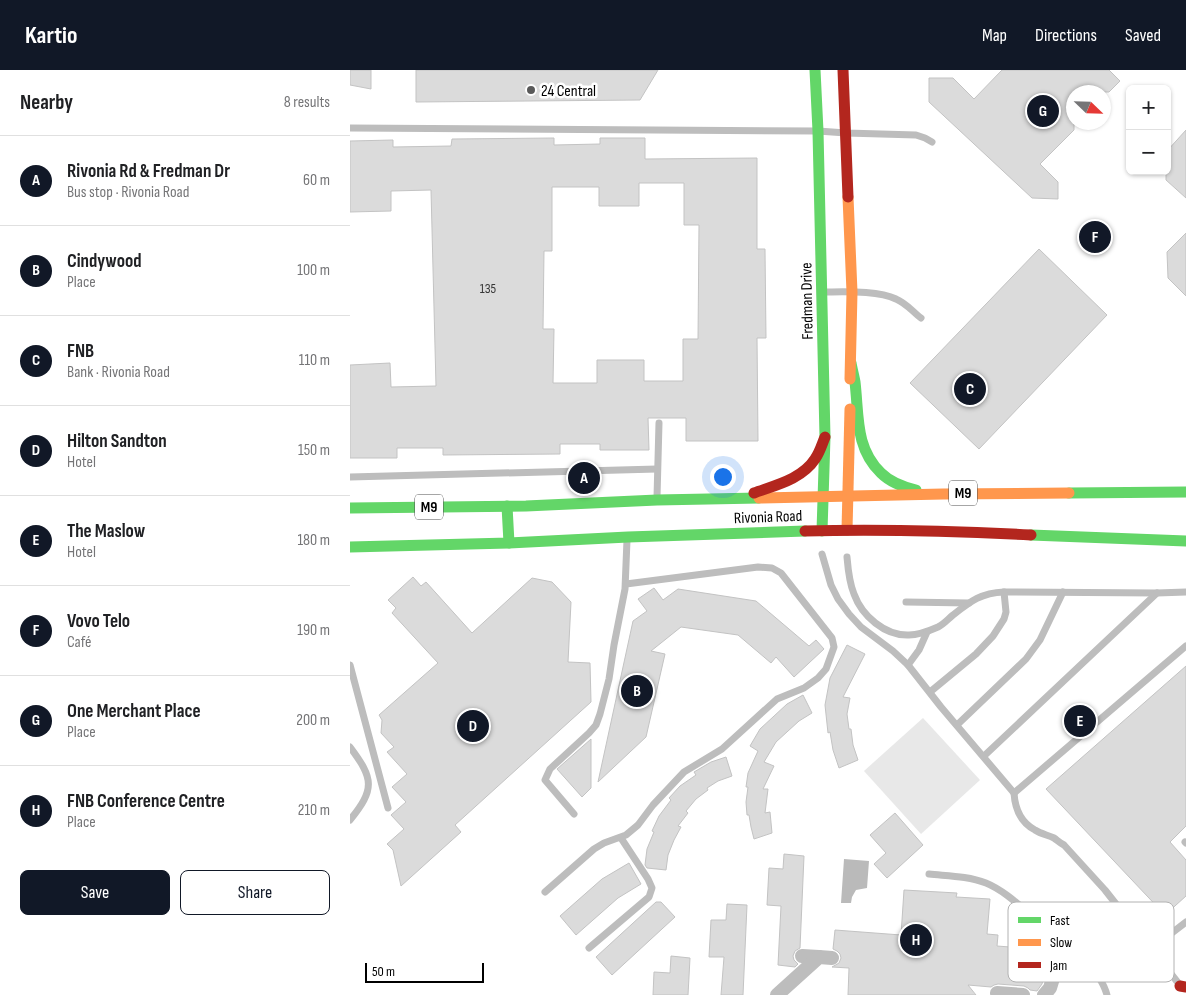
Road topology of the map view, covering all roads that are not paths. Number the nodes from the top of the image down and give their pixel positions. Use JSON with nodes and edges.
{"nodes":[{"id":1,"x":815,"y":70,"type":"edge"},
{"id":2,"x":843,"y":70,"type":"edge"},
{"id":3,"x":350,"y":128,"type":"edge"},
{"id":4,"x":818,"y":131,"type":"junction"},
{"id":5,"x":846,"y":133,"type":"junction"},
{"id":6,"x":932,"y":142,"type":"dead end"},
{"id":7,"x":822,"y":292,"type":"junction"},
{"id":8,"x":852,"y":292,"type":"junction"},
{"id":9,"x":921,"y":318,"type":"dead end"},
{"id":10,"x":851,"y":363,"type":"junction"},
{"id":11,"x":659,"y":423,"type":"dead end"},
{"id":12,"x":825,"y":438,"type":"junction"},
{"id":13,"x":657,"y":469,"type":"junction"},
{"id":14,"x":350,"y":477,"type":"edge"},
{"id":15,"x":1186,"y":492,"type":"edge"},
{"id":16,"x":943,"y":494,"type":"junction"},
{"id":17,"x":848,"y":496,"type":"junction"},
{"id":18,"x":823,"y":497,"type":"junction"},
{"id":19,"x":737,"y":499,"type":"junction"},
{"id":20,"x":657,"y":500,"type":"junction"},
{"id":21,"x":508,"y":506,"type":"junction"},
{"id":22,"x":350,"y":508,"type":"edge"},
{"id":23,"x":847,"y":530,"type":"junction"},
{"id":24,"x":822,"y":531,"type":"junction"},
{"id":25,"x":628,"y":537,"type":"junction"},
{"id":26,"x":1186,"y":541,"type":"edge"},
{"id":27,"x":509,"y":543,"type":"junction"},
{"id":28,"x":353,"y":552,"type":"edge"},
{"id":29,"x":822,"y":554,"type":"dead end"},
{"id":30,"x":847,"y":557,"type":"dead end"},
{"id":31,"x":626,"y":584,"type":"junction"},
{"id":32,"x":1004,"y":592,"type":"junction"},
{"id":33,"x":1063,"y":592,"type":"junction"},
{"id":34,"x":1157,"y":592,"type":"junction"},
{"id":35,"x":1186,"y":592,"type":"edge"},
{"id":36,"x":906,"y":602,"type":"dead end"},
{"id":37,"x":970,"y":603,"type":"junction"},
{"id":38,"x":927,"y":632,"type":"junction"},
{"id":39,"x":1186,"y":646,"type":"edge"},
{"id":40,"x":350,"y":665,"type":"edge"},
{"id":41,"x":908,"y":665,"type":"junction"},
{"id":42,"x":930,"y":692,"type":"junction"},
{"id":43,"x":957,"y":725,"type":"junction"},
{"id":44,"x":350,"y":747,"type":"edge"},
{"id":45,"x":984,"y":756,"type":"junction"},
{"id":46,"x":1014,"y":793,"type":"junction"},
{"id":47,"x":388,"y":808,"type":"dead end"},
{"id":48,"x":574,"y":814,"type":"dead end"},
{"id":49,"x":350,"y":820,"type":"edge"},
{"id":50,"x":621,"y":838,"type":"junction"},
{"id":51,"x":929,"y":874,"type":"dead end"},
{"id":52,"x":545,"y":892,"type":"dead end"},
{"id":53,"x":1015,"y":902,"type":"edge"},
{"id":54,"x":1114,"y":902,"type":"edge"},
{"id":55,"x":1186,"y":922,"type":"edge"},
{"id":56,"x":1174,"y":931,"type":"edge"},
{"id":57,"x":590,"y":948,"type":"dead end"},
{"id":58,"x":802,"y":956,"type":"dead end"},
{"id":59,"x":1174,"y":977,"type":"edge"},
{"id":60,"x":1052,"y":982,"type":"edge"},
{"id":61,"x":1103,"y":982,"type":"edge"},
{"id":62,"x":1184,"y":989,"type":"edge"},
{"id":63,"x":997,"y":993,"type":"dead end"},
{"id":64,"x":777,"y":995,"type":"edge"},
{"id":65,"x":1023,"y":995,"type":"edge"},
{"id":66,"x":1044,"y":995,"type":"edge"},
{"id":67,"x":1107,"y":995,"type":"edge"}],
"edges":[{"from":1,"to":4,"type":"main road","name":"Fredman Drive"},
{"from":2,"to":5,"type":"main road"},
{"from":3,"to":4,"type":"lane"},
{"from":4,"to":5,"type":"lane"},
{"from":4,"to":7,"type":"main road","name":"Fredman Drive"},
{"from":5,"to":6,"type":"lane"},
{"from":5,"to":8,"type":"main road"},
{"from":7,"to":8,"type":"lane"},
{"from":7,"to":12,"type":"main road","name":"Fredman Drive"},
{"from":8,"to":9,"type":"lane"},
{"from":8,"to":10,"type":"main road"},
{"from":10,"to":16,"type":"main road"},
{"from":10,"to":17,"type":"main road"},
{"from":11,"to":13,"type":"lane"},
{"from":12,"to":18,"type":"main road","name":"Fredman Drive"},
{"from":12,"to":19,"type":"main road"},
{"from":13,"to":14,"type":"lane"},
{"from":13,"to":20,"type":"lane"},
{"from":15,"to":16,"type":"main road","name":"Rivonia Road","number":"M9"},
{"from":16,"to":17,"type":"main road","name":"Rivonia Road","number":"M9"},
{"from":17,"to":18,"type":"main road","name":"Rivonia Road","number":"M9"},
{"from":17,"to":23,"type":"main road"},
{"from":18,"to":19,"type":"main road","name":"Rivonia Road","number":"M9"},
{"from":18,"to":24,"type":"main road","name":"Fredman Drive"},
{"from":19,"to":20,"type":"main road","name":"Rivonia Road","number":"M9"},
{"from":20,"to":21,"type":"main road","name":"Rivonia Road","number":"M9"},
{"from":21,"to":22,"type":"main road","name":"Rivonia Road","number":"M9"},
{"from":21,"to":27,"type":"main road"},
{"from":23,"to":24,"type":"main road","name":"Rivonia Road"},
{"from":23,"to":26,"type":"main road","name":"Rivonia Road"},
{"from":24,"to":25,"type":"main road","name":"Rivonia Road"},
{"from":25,"to":27,"type":"main road","name":"Rivonia Road"},
{"from":25,"to":31,"type":"lane"},
{"from":27,"to":28,"type":"main road","name":"Rivonia Road"},
{"from":29,"to":41,"type":"lane"},
{"from":30,"to":38,"type":"lane"},
{"from":31,"to":48,"type":"lane"},
{"from":31,"to":50,"type":"lane"},
{"from":32,"to":33,"type":"lane"},
{"from":32,"to":37,"type":"lane"},
{"from":32,"to":42,"type":"lane"},
{"from":33,"to":34,"type":"lane"},
{"from":33,"to":43,"type":"lane"},
{"from":34,"to":35,"type":"lane"},
{"from":34,"to":45,"type":"lane"},
{"from":36,"to":37,"type":"lane"},
{"from":37,"to":38,"type":"lane"},
{"from":38,"to":41,"type":"lane"},
{"from":39,"to":46,"type":"lane"},
{"from":40,"to":47,"type":"lane"},
{"from":41,"to":42,"type":"lane"},
{"from":42,"to":43,"type":"lane"},
{"from":43,"to":45,"type":"lane"},
{"from":44,"to":49,"type":"lane"},
{"from":45,"to":46,"type":"lane"},
{"from":46,"to":54,"type":"lane"},
{"from":50,"to":52,"type":"lane"},
{"from":50,"to":57,"type":"lane"},
{"from":51,"to":53,"type":"lane"},
{"from":55,"to":56,"type":"lane"},
{"from":58,"to":64,"type":"street"},
{"from":59,"to":62,"type":"lane"},
{"from":60,"to":66,"type":"street"},
{"from":61,"to":67,"type":"lane"},
{"from":63,"to":65,"type":"street"}]}
